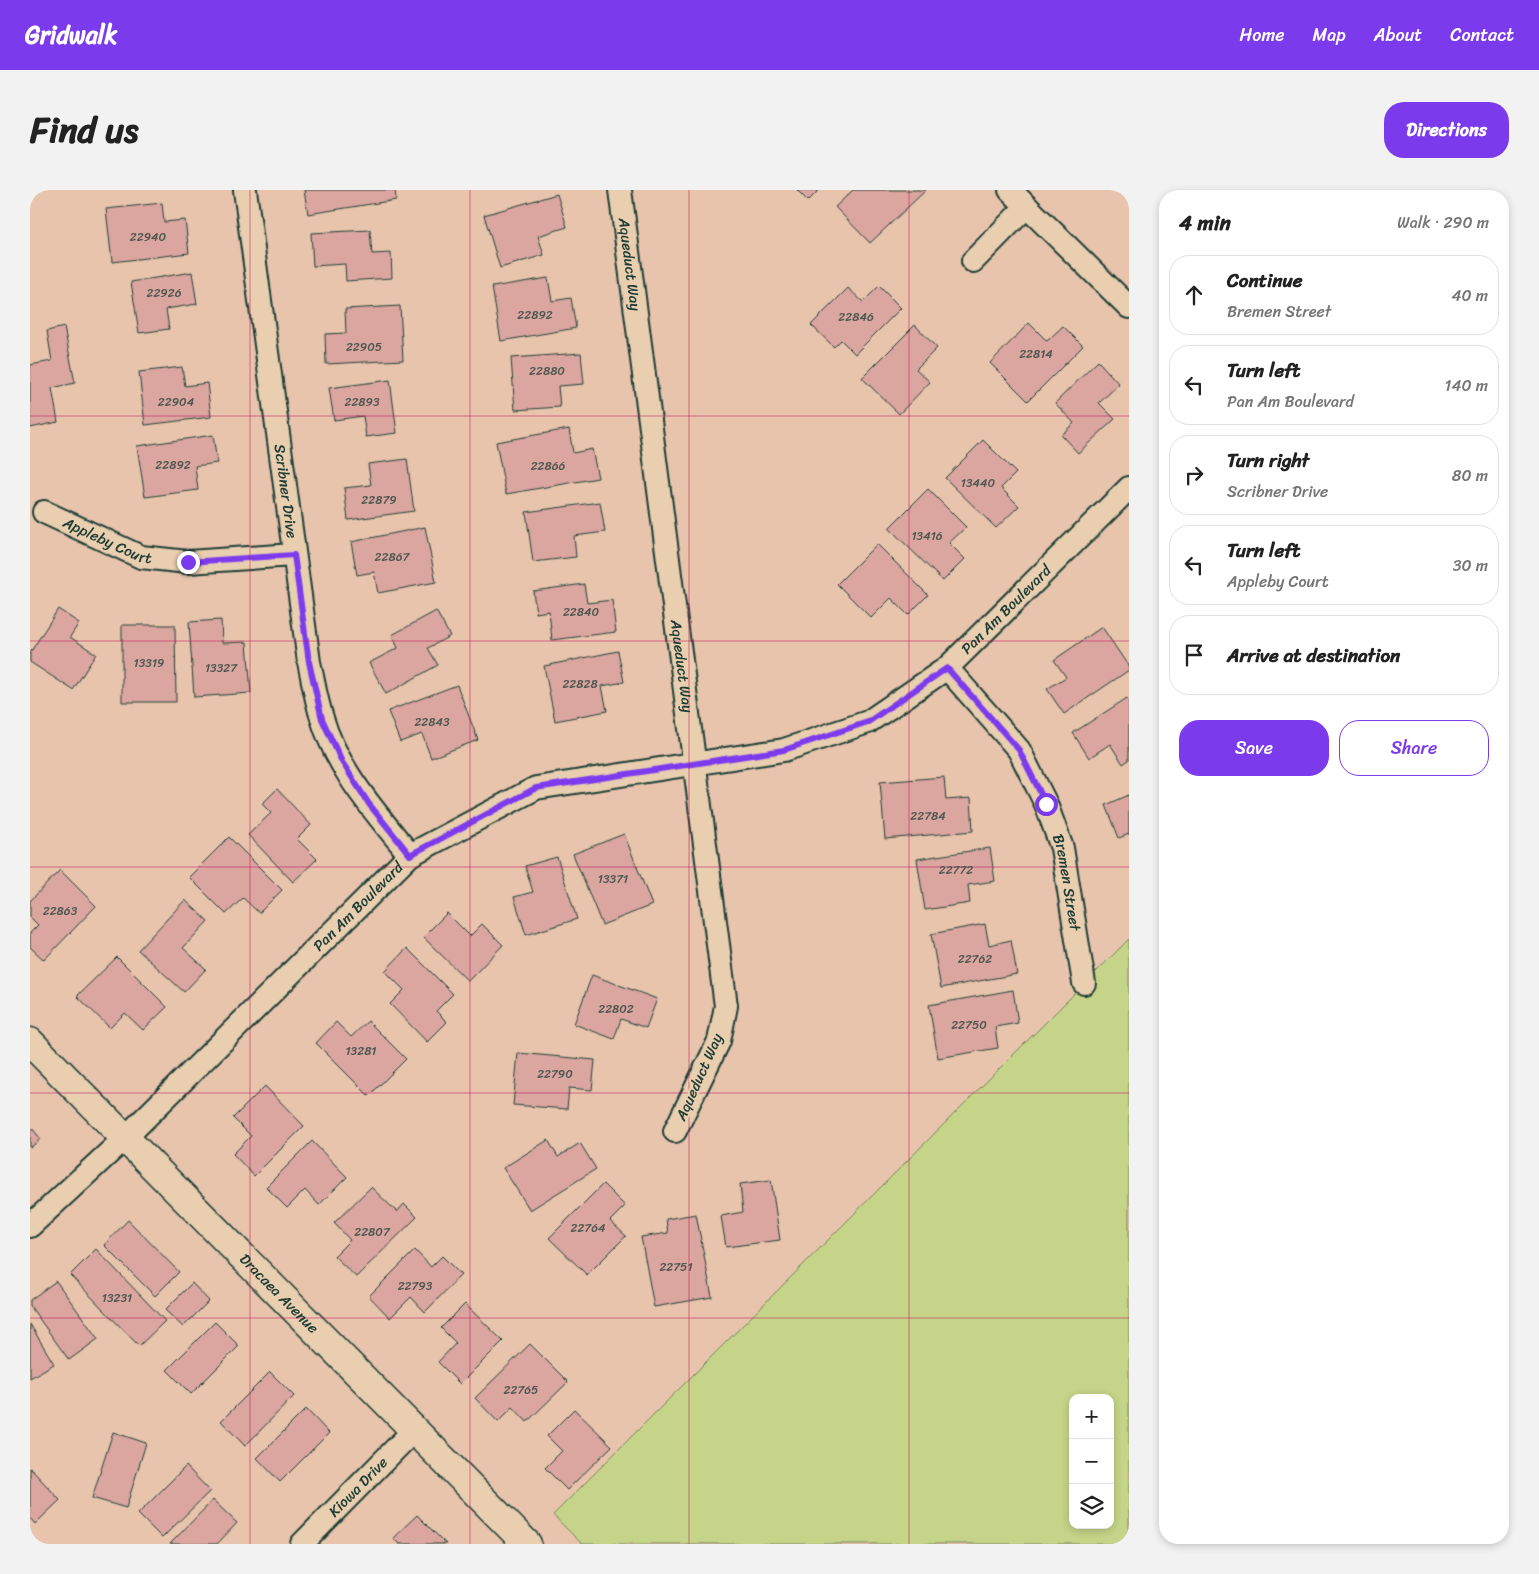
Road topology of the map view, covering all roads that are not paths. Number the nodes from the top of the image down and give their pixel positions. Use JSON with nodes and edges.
{"nodes":[{"id":1,"x":244,"y":190,"type":"edge"},
{"id":2,"x":620,"y":190,"type":"edge"},
{"id":3,"x":1010,"y":190,"type":"edge"},
{"id":4,"x":1026,"y":207,"type":"junction"},
{"id":5,"x":973,"y":260,"type":"dead end"},
{"id":6,"x":1129,"y":307,"type":"edge"},
{"id":7,"x":1129,"y":488,"type":"edge"},
{"id":8,"x":44,"y":512,"type":"dead end"},
{"id":9,"x":294,"y":555,"type":"junction"},
{"id":10,"x":947,"y":668,"type":"junction"},
{"id":11,"x":696,"y":765,"type":"junction"},
{"id":12,"x":410,"y":855,"type":"junction"},
{"id":13,"x":1084,"y":983,"type":"dead end"},
{"id":14,"x":30,"y":1042,"type":"edge"},
{"id":15,"x":675,"y":1131,"type":"dead end"},
{"id":16,"x":125,"y":1138,"type":"junction"},
{"id":17,"x":30,"y":1226,"type":"edge"},
{"id":18,"x":414,"y":1430,"type":"junction"},
{"id":19,"x":302,"y":1544,"type":"edge"},
{"id":20,"x":527,"y":1544,"type":"edge"}],
"edges":[{"from":1,"to":9,"type":"street","name":"Scribner Drive"},
{"from":2,"to":11,"type":"street","name":"Aqueduct Way"},
{"from":3,"to":4,"type":"street"},
{"from":4,"to":5,"type":"street"},
{"from":4,"to":6,"type":"street"},
{"from":7,"to":10,"type":"street","name":"Pan Am Boulevard"},
{"from":8,"to":9,"type":"street","name":"Appleby Court"},
{"from":9,"to":12,"type":"street","name":"Scribner Drive"},
{"from":10,"to":11,"type":"street","name":"Pan Am Boulevard"},
{"from":10,"to":13,"type":"street","name":"Bremen Street"},
{"from":11,"to":12,"type":"street","name":"Pan Am Boulevard"},
{"from":11,"to":15,"type":"street","name":"Aqueduct Way"},
{"from":12,"to":16,"type":"street","name":"Pan Am Boulevard"},
{"from":14,"to":16,"type":"street","name":"Dracaea Avenue"},
{"from":16,"to":17,"type":"street","name":"Pan Am Boulevard"},
{"from":16,"to":18,"type":"street","name":"Dracaea Avenue"},
{"from":18,"to":19,"type":"street","name":"Kiowa Drive"},
{"from":18,"to":20,"type":"street","name":"Dracaea Avenue"}]}
